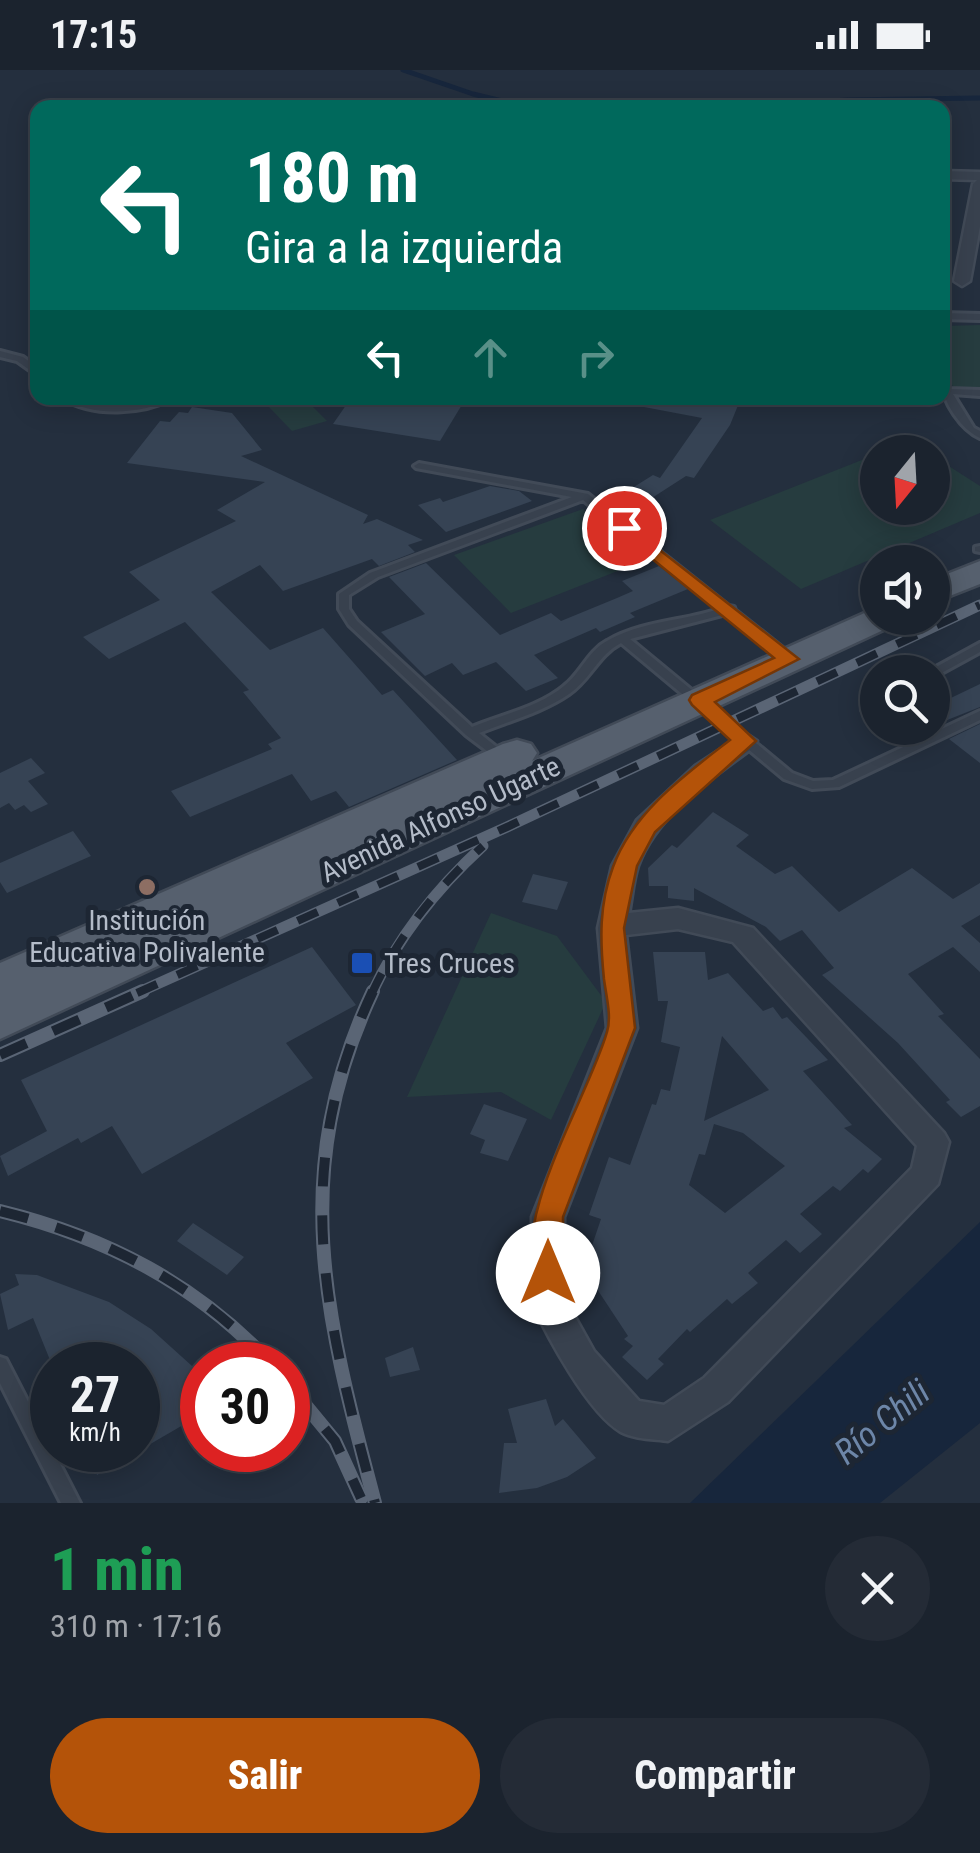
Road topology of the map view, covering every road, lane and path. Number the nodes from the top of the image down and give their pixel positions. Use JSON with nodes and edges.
{"nodes":[{"id":1,"x":950,"y":176,"type":"edge"},
{"id":2,"x":980,"y":176,"type":"edge"},
{"id":3,"x":980,"y":184,"type":"edge"},
{"id":4,"x":962,"y":281,"type":"dead end"},
{"id":5,"x":950,"y":316,"type":"edge"},
{"id":6,"x":980,"y":317,"type":"edge"},
{"id":7,"x":0,"y":354,"type":"edge"},
{"id":8,"x":30,"y":367,"type":"edge"},
{"id":9,"x":950,"y":390,"type":"edge"},
{"id":10,"x":980,"y":393,"type":"edge"},
{"id":11,"x":950,"y":398,"type":"edge"},
{"id":12,"x":86,"y":405,"type":"edge"},
{"id":13,"x":139,"y":405,"type":"edge"},
{"id":14,"x":980,"y":435,"type":"edge"},
{"id":15,"x":419,"y":466,"type":"dead end"},
{"id":16,"x":584,"y":496,"type":"junction"},
{"id":17,"x":980,"y":549,"type":"edge"},
{"id":18,"x":950,"y":562,"type":"edge"},
{"id":19,"x":980,"y":571,"type":"edge"},
{"id":20,"x":950,"y":585,"type":"edge"},
{"id":21,"x":860,"y":603,"type":"edge"},
{"id":22,"x":730,"y":610,"type":"junction"},
{"id":23,"x":860,"y":624,"type":"edge"},
{"id":24,"x":622,"y":638,"type":"junction"},
{"id":25,"x":980,"y":646,"type":"edge"},
{"id":26,"x":778,"y":650,"type":"junction"},
{"id":27,"x":950,"y":663,"type":"edge"},
{"id":28,"x":689,"y":691,"type":"junction"},
{"id":29,"x":980,"y":715,"type":"edge"},
{"id":30,"x":470,"y":732,"type":"junction"},
{"id":31,"x":744,"y":741,"type":"junction"},
{"id":32,"x":517,"y":769,"type":"junction"},
{"id":33,"x":612,"y":928,"type":"junction"},
{"id":34,"x":0,"y":983,"type":"edge"},
{"id":35,"x":0,"y":1020,"type":"edge"},
{"id":36,"x":0,"y":1365,"type":"edge"},
{"id":37,"x":71,"y":1503,"type":"edge"}],
"edges":[{"from":1,"to":2,"type":"street"},
{"from":3,"to":4,"type":"street"},
{"from":5,"to":6,"type":"lane"},
{"from":7,"to":8,"type":"lane"},
{"from":9,"to":10,"type":"lane"},
{"from":11,"to":14,"type":"lane"},
{"from":12,"to":13,"type":"lane"},
{"from":15,"to":16,"type":"lane"},
{"from":16,"to":22,"type":"lane"},
{"from":16,"to":30,"type":"lane"},
{"from":17,"to":18,"type":"main road"},
{"from":19,"to":20,"type":"main road"},
{"from":21,"to":26,"type":"main road","name":"Avenida Alfonso Ugarte"},
{"from":22,"to":24,"type":"lane"},
{"from":22,"to":26,"type":"lane"},
{"from":23,"to":26,"type":"main road","name":"Avenida Alfonso Ugarte"},
{"from":24,"to":28,"type":"lane"},
{"from":24,"to":30,"type":"lane"},
{"from":25,"to":27,"type":"lane"},
{"from":26,"to":28,"type":"main road","name":"Avenida Alfonso Ugarte"},
{"from":28,"to":31,"type":"lane"},
{"from":28,"to":32,"type":"main road","name":"Avenida Alfonso Ugarte"},
{"from":29,"to":31,"type":"lane"},
{"from":30,"to":32,"type":"lane"},
{"from":31,"to":33,"type":"street"},
{"from":32,"to":34,"type":"main road","name":"Avenida Alfonso Ugarte"},
{"from":32,"to":35,"type":"main road","name":"Avenida Alfonso Ugarte"},
{"from":33,"to":33,"type":"street"},
{"from":36,"to":37,"type":"lane"}]}
